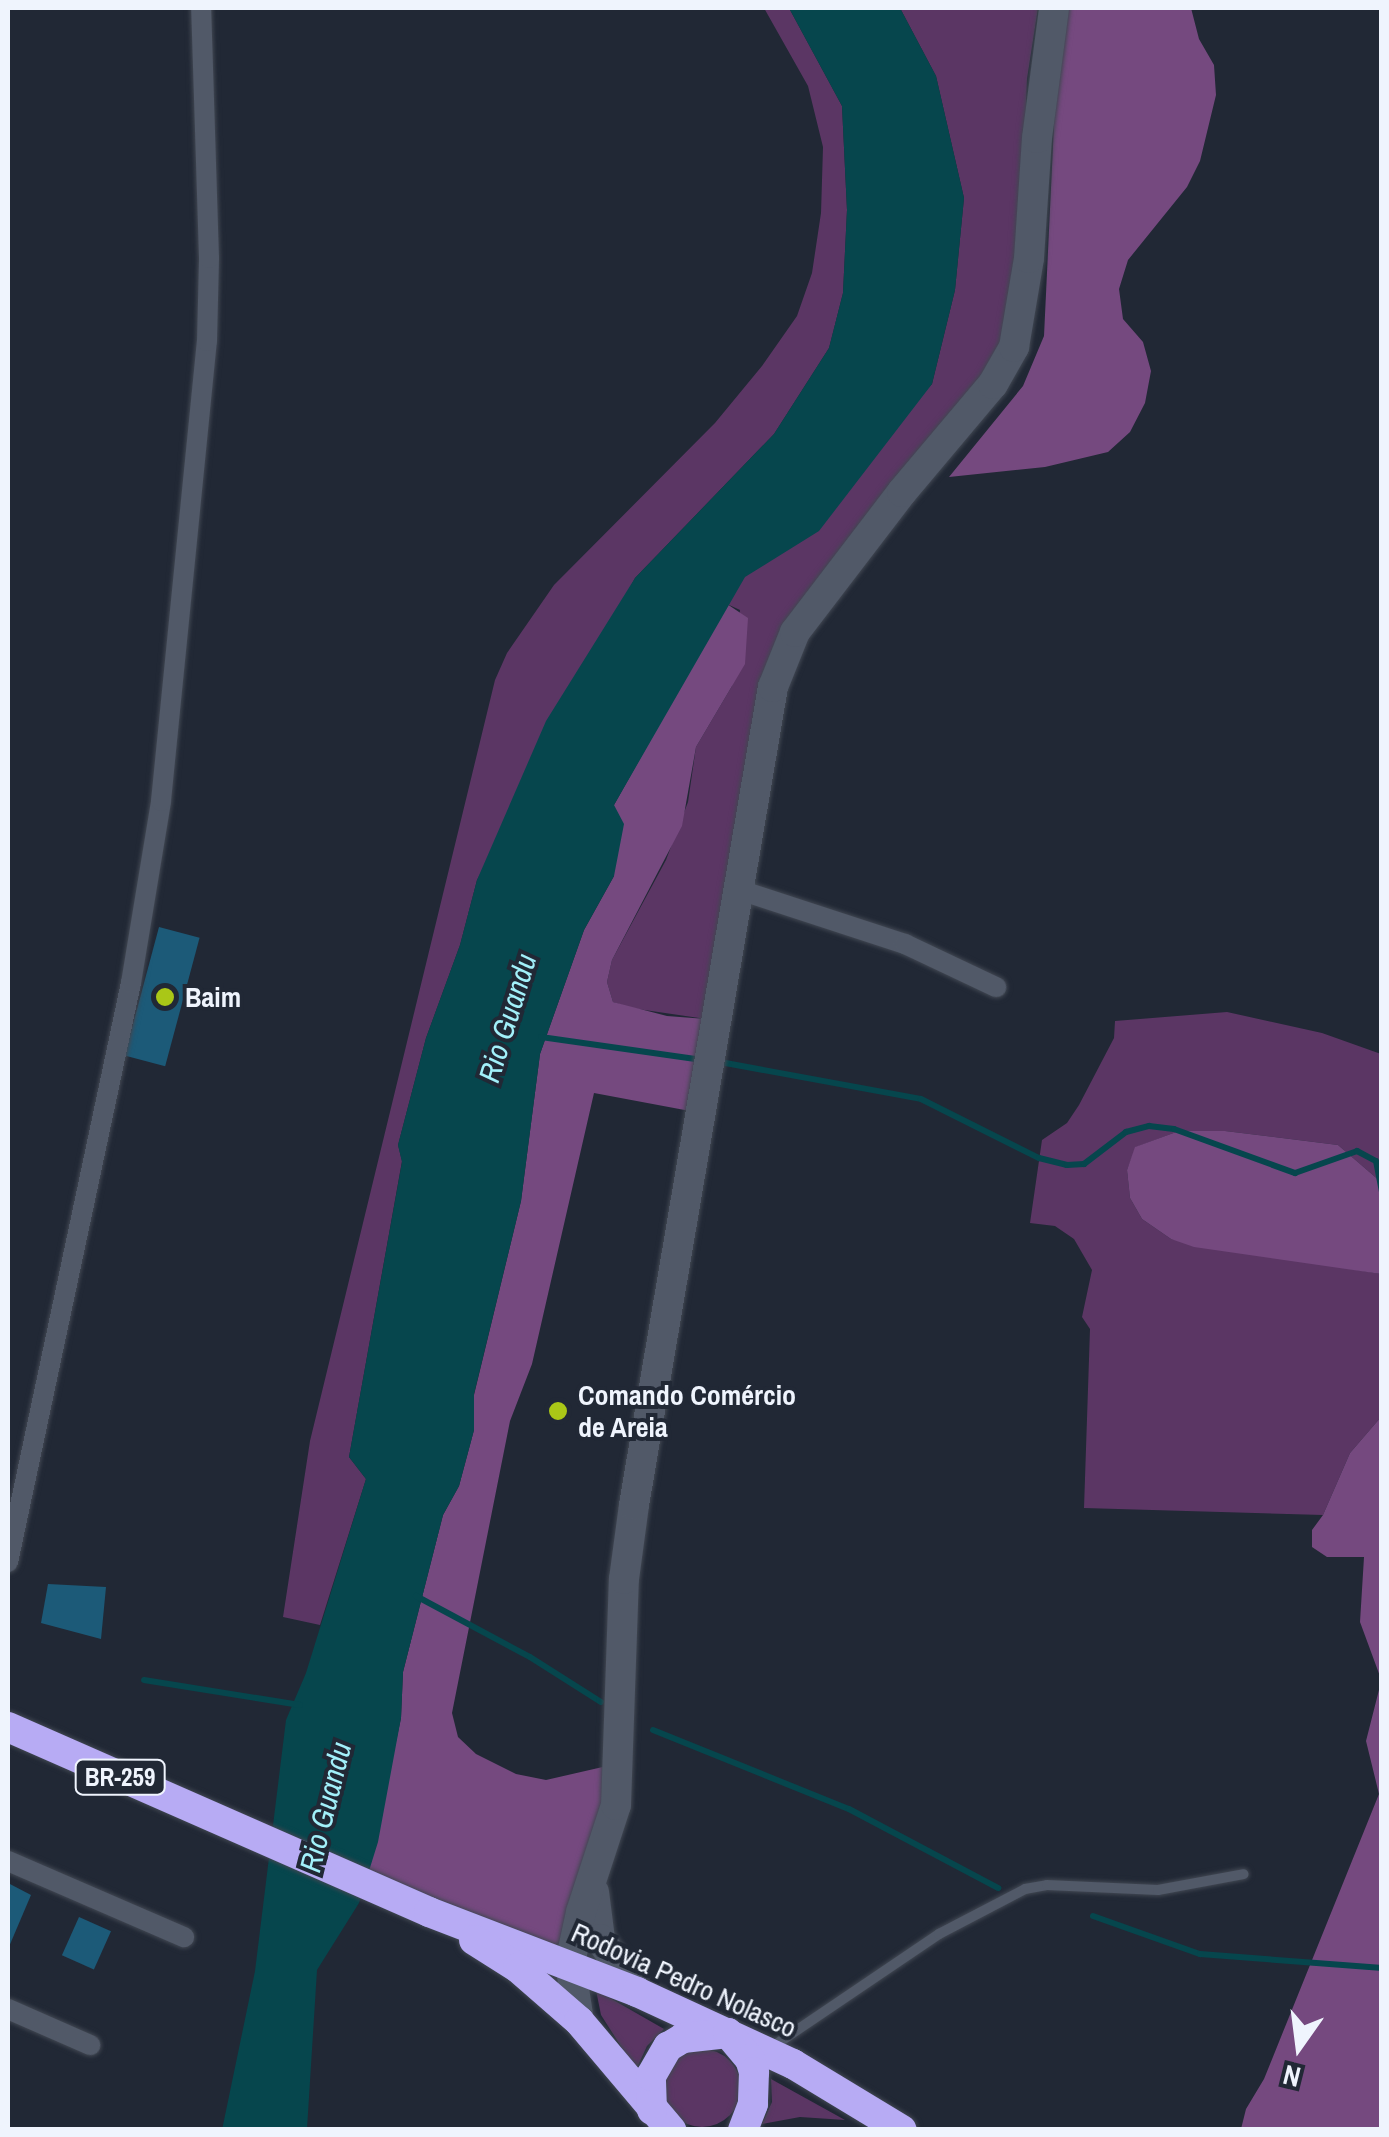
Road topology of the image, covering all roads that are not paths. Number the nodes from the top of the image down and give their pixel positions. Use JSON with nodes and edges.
{"nodes":[{"id":1,"x":201,"y":8,"type":"edge"},
{"id":2,"x":1054,"y":8,"type":"edge"},
{"id":3,"x":740,"y":890,"type":"junction"},
{"id":4,"x":996,"y":988,"type":"dead end"},
{"id":5,"x":8,"y":1562,"type":"edge"},
{"id":6,"x":8,"y":1727,"type":"edge"},
{"id":7,"x":8,"y":1861,"type":"edge"},
{"id":8,"x":1244,"y":1874,"type":"dead end"},
{"id":9,"x":594,"y":1876,"type":"junction"},
{"id":10,"x":423,"y":1910,"type":"junction"},
{"id":11,"x":184,"y":1937,"type":"dead end"},
{"id":12,"x":570,"y":1964,"type":"junction"},
{"id":13,"x":637,"y":1992,"type":"junction"},
{"id":14,"x":8,"y":2009,"type":"edge"},
{"id":15,"x":579,"y":2020,"type":"junction"},
{"id":16,"x":728,"y":2033,"type":"junction"},
{"id":17,"x":90,"y":2044,"type":"dead end"},
{"id":18,"x":766,"y":2050,"type":"junction"},
{"id":19,"x":660,"y":2123,"type":"edge"},
{"id":20,"x":743,"y":2130,"type":"edge"},
{"id":21,"x":902,"y":2130,"type":"edge"}],
"edges":[{"from":1,"to":5,"type":"street"},
{"from":2,"to":3,"type":"main road"},
{"from":3,"to":4,"type":"street"},
{"from":3,"to":9,"type":"main road"},
{"from":6,"to":10,"type":"highway","name":"Rodovia Pedro Nolasco","number":"BR-259"},
{"from":7,"to":11,"type":"street"},
{"from":8,"to":18,"type":"lane"},
{"from":9,"to":12,"type":"main road"},
{"from":9,"to":13,"type":"main road"},
{"from":10,"to":12,"type":"highway","name":"Rodovia Pedro Nolasco","number":"BR-259"},
{"from":10,"to":15,"type":"highway","name":"Rodovia Pedro Nolasco","number":"BR-259"},
{"from":12,"to":13,"type":"highway","name":"Rodovia Pedro Nolasco","number":"BR-259"},
{"from":12,"to":15,"type":"main road"},
{"from":13,"to":16,"type":"highway","name":"Rodovia Pedro Nolasco","number":"BR-259"},
{"from":14,"to":17,"type":"street"},
{"from":15,"to":19,"type":"highway","name":"Rodovia Pedro Nolasco","number":"BR-259"},
{"from":16,"to":18,"type":"highway","name":"Rodovia Pedro Nolasco","number":"BR-259"},
{"from":16,"to":19,"type":"highway"},
{"from":16,"to":20,"type":"highway"},
{"from":18,"to":21,"type":"highway","name":"Rodovia Pedro Nolasco","number":"BR-259"}]}
